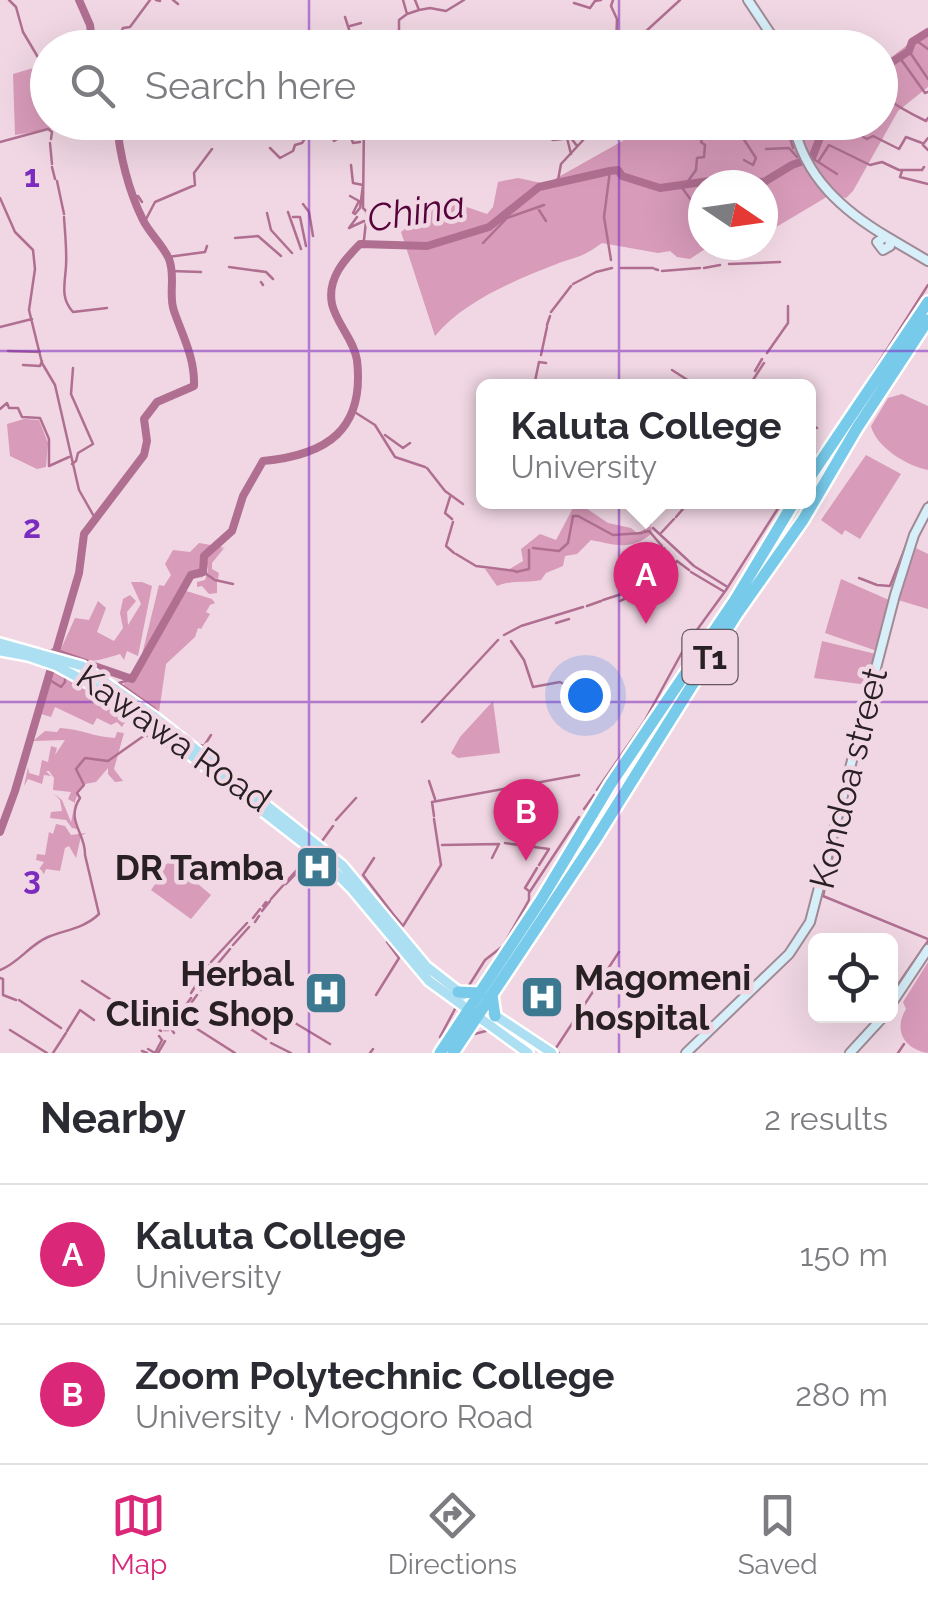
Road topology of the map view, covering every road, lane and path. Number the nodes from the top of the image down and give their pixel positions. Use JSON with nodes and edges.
{"nodes":[{"id":1,"x":748,"y":0,"type":"edge"},
{"id":2,"x":768,"y":30,"type":"edge"},
{"id":3,"x":796,"y":140,"type":"edge"},
{"id":4,"x":928,"y":262,"type":"edge"},
{"id":5,"x":928,"y":302,"type":"edge"},
{"id":6,"x":928,"y":320,"type":"edge"},
{"id":7,"x":816,"y":468,"type":"edge"},
{"id":8,"x":816,"y":498,"type":"edge"},
{"id":9,"x":928,"y":508,"type":"edge"},
{"id":10,"x":790,"y":509,"type":"edge"},
{"id":11,"x":809,"y":509,"type":"edge"},
{"id":12,"x":0,"y":643,"type":"edge"},
{"id":13,"x":0,"y":651,"type":"edge"},
{"id":14,"x":48,"y":658,"type":"junction"},
{"id":15,"x":928,"y":949,"type":"edge"},
{"id":16,"x":898,"y":994,"type":"edge"},
{"id":17,"x":476,"y":1010,"type":"junction"},
{"id":18,"x":878,"y":1023,"type":"edge"},
{"id":19,"x":440,"y":1053,"type":"edge"},
{"id":20,"x":454,"y":1053,"type":"edge"},
{"id":21,"x":528,"y":1053,"type":"edge"},
{"id":22,"x":552,"y":1053,"type":"edge"},
{"id":23,"x":686,"y":1053,"type":"edge"},
{"id":24,"x":850,"y":1053,"type":"edge"}],
"edges":[{"from":1,"to":2,"type":"street"},
{"from":3,"to":4,"type":"street"},
{"from":5,"to":7,"type":"highway"},
{"from":6,"to":8,"type":"highway","number":"T1"},
{"from":9,"to":23,"type":"street","name":"Kondoa street"},
{"from":10,"to":17,"type":"highway","number":"T1"},
{"from":11,"to":17,"type":"highway","number":"T1"},
{"from":12,"to":14,"type":"main road"},
{"from":13,"to":14,"type":"main road"},
{"from":14,"to":17,"type":"main road","name":"Kawawa Road"},
{"from":15,"to":16,"type":"street"},
{"from":17,"to":19,"type":"highway","number":"T1"},
{"from":17,"to":20,"type":"highway","number":"T1"},
{"from":17,"to":21,"type":"main road","name":"Kawawa Road"},
{"from":17,"to":22,"type":"main road","name":"Kawawa Road"},
{"from":18,"to":24,"type":"street"}]}
